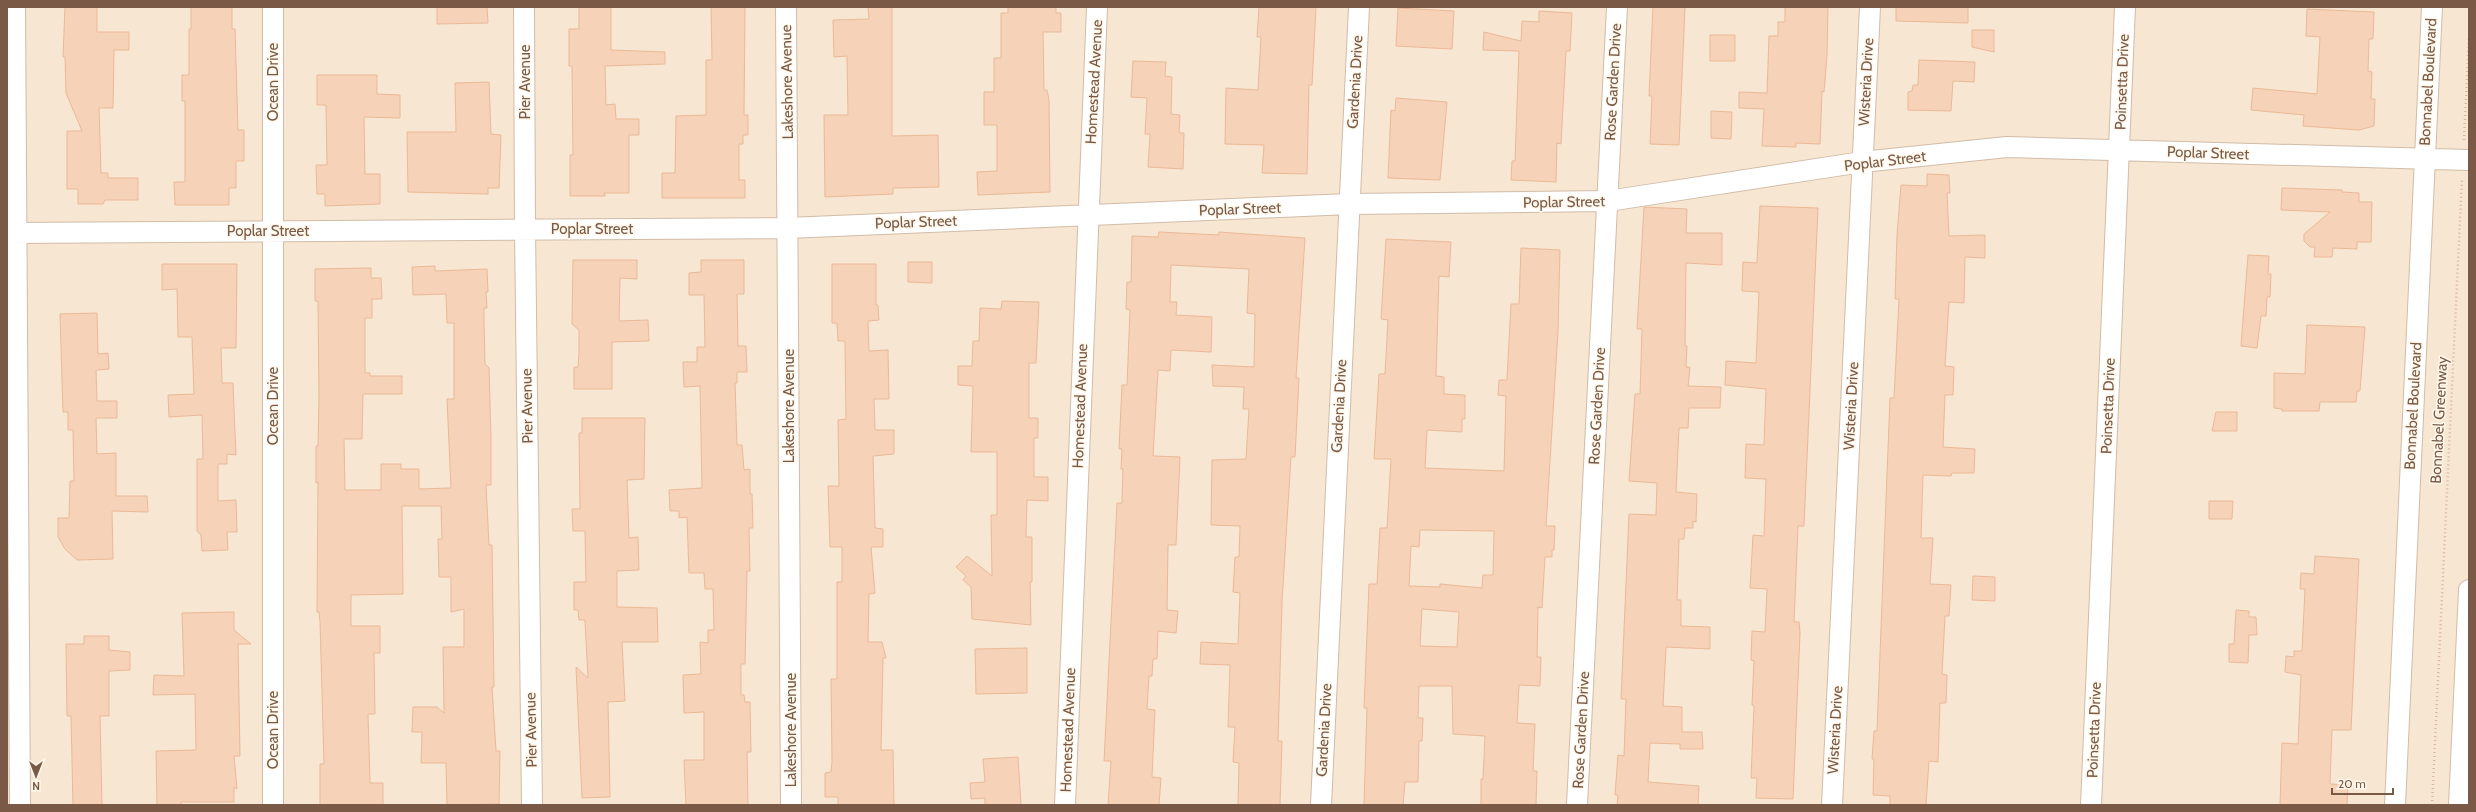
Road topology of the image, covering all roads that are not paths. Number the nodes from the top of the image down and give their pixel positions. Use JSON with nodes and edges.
{"nodes":[{"id":1,"x":15,"y":7,"type":"edge"},
{"id":2,"x":272,"y":7,"type":"edge"},
{"id":3,"x":524,"y":7,"type":"edge"},
{"id":4,"x":786,"y":7,"type":"edge"},
{"id":5,"x":1097,"y":7,"type":"edge"},
{"id":6,"x":1359,"y":7,"type":"edge"},
{"id":7,"x":1617,"y":7,"type":"edge"},
{"id":8,"x":1870,"y":7,"type":"edge"},
{"id":9,"x":2125,"y":7,"type":"edge"},
{"id":10,"x":2432,"y":7,"type":"edge"},
{"id":11,"x":2119,"y":150,"type":"junction"},
{"id":12,"x":2425,"y":158,"type":"junction"},
{"id":13,"x":2466,"y":160,"type":"edge"},
{"id":14,"x":1862,"y":162,"type":"junction"},
{"id":15,"x":1608,"y":201,"type":"junction"},
{"id":16,"x":1349,"y":204,"type":"junction"},
{"id":17,"x":1087,"y":215,"type":"junction"},
{"id":18,"x":788,"y":228,"type":"junction"},
{"id":19,"x":525,"y":230,"type":"junction"},
{"id":20,"x":272,"y":231,"type":"junction"},
{"id":21,"x":11,"y":233,"type":"edge"},
{"id":22,"x":2469,"y":590,"type":"edge"},
{"id":23,"x":20,"y":805,"type":"edge"},
{"id":24,"x":272,"y":805,"type":"edge"},
{"id":25,"x":532,"y":805,"type":"edge"},
{"id":26,"x":791,"y":805,"type":"edge"},
{"id":27,"x":1065,"y":805,"type":"edge"},
{"id":28,"x":1321,"y":805,"type":"edge"},
{"id":29,"x":1577,"y":805,"type":"edge"},
{"id":30,"x":1832,"y":805,"type":"edge"},
{"id":31,"x":2091,"y":805,"type":"edge"},
{"id":32,"x":2395,"y":805,"type":"edge"},
{"id":33,"x":2459,"y":805,"type":"edge"}],
"edges":[{"from":1,"to":21,"type":"street"},
{"from":2,"to":20,"type":"street","name":"Ocean Drive"},
{"from":3,"to":19,"type":"street","name":"Pier Avenue"},
{"from":4,"to":18,"type":"street","name":"Lakeshore Avenue"},
{"from":5,"to":17,"type":"street","name":"Homestead Avenue"},
{"from":6,"to":16,"type":"street","name":"Gardenia Drive"},
{"from":7,"to":15,"type":"street","name":"Rose Garden Drive"},
{"from":8,"to":14,"type":"street","name":"Wisteria Drive"},
{"from":9,"to":11,"type":"street","name":"Poinsetta Drive"},
{"from":10,"to":12,"type":"street","name":"Bonnabel Boulevard"},
{"from":11,"to":12,"type":"street","name":"Poplar Street"},
{"from":11,"to":14,"type":"street","name":"Poplar Street"},
{"from":11,"to":31,"type":"street","name":"Poinsetta Drive"},
{"from":12,"to":13,"type":"street","name":"Poplar Street"},
{"from":12,"to":32,"type":"street","name":"Bonnabel Boulevard"},
{"from":14,"to":15,"type":"street","name":"Poplar Street"},
{"from":14,"to":30,"type":"street","name":"Wisteria Drive"},
{"from":15,"to":16,"type":"street","name":"Poplar Street"},
{"from":15,"to":29,"type":"street","name":"Rose Garden Drive"},
{"from":16,"to":17,"type":"street","name":"Poplar Street"},
{"from":16,"to":28,"type":"street","name":"Gardenia Drive"},
{"from":17,"to":18,"type":"street","name":"Poplar Street"},
{"from":17,"to":27,"type":"street","name":"Homestead Avenue"},
{"from":18,"to":19,"type":"street","name":"Poplar Street"},
{"from":18,"to":26,"type":"street","name":"Lakeshore Avenue"},
{"from":19,"to":20,"type":"street","name":"Poplar Street"},
{"from":19,"to":25,"type":"street","name":"Pier Avenue"},
{"from":20,"to":21,"type":"street","name":"Poplar Street"},
{"from":20,"to":24,"type":"street","name":"Ocean Drive"},
{"from":21,"to":23,"type":"street"},
{"from":22,"to":33,"type":"street"}]}
